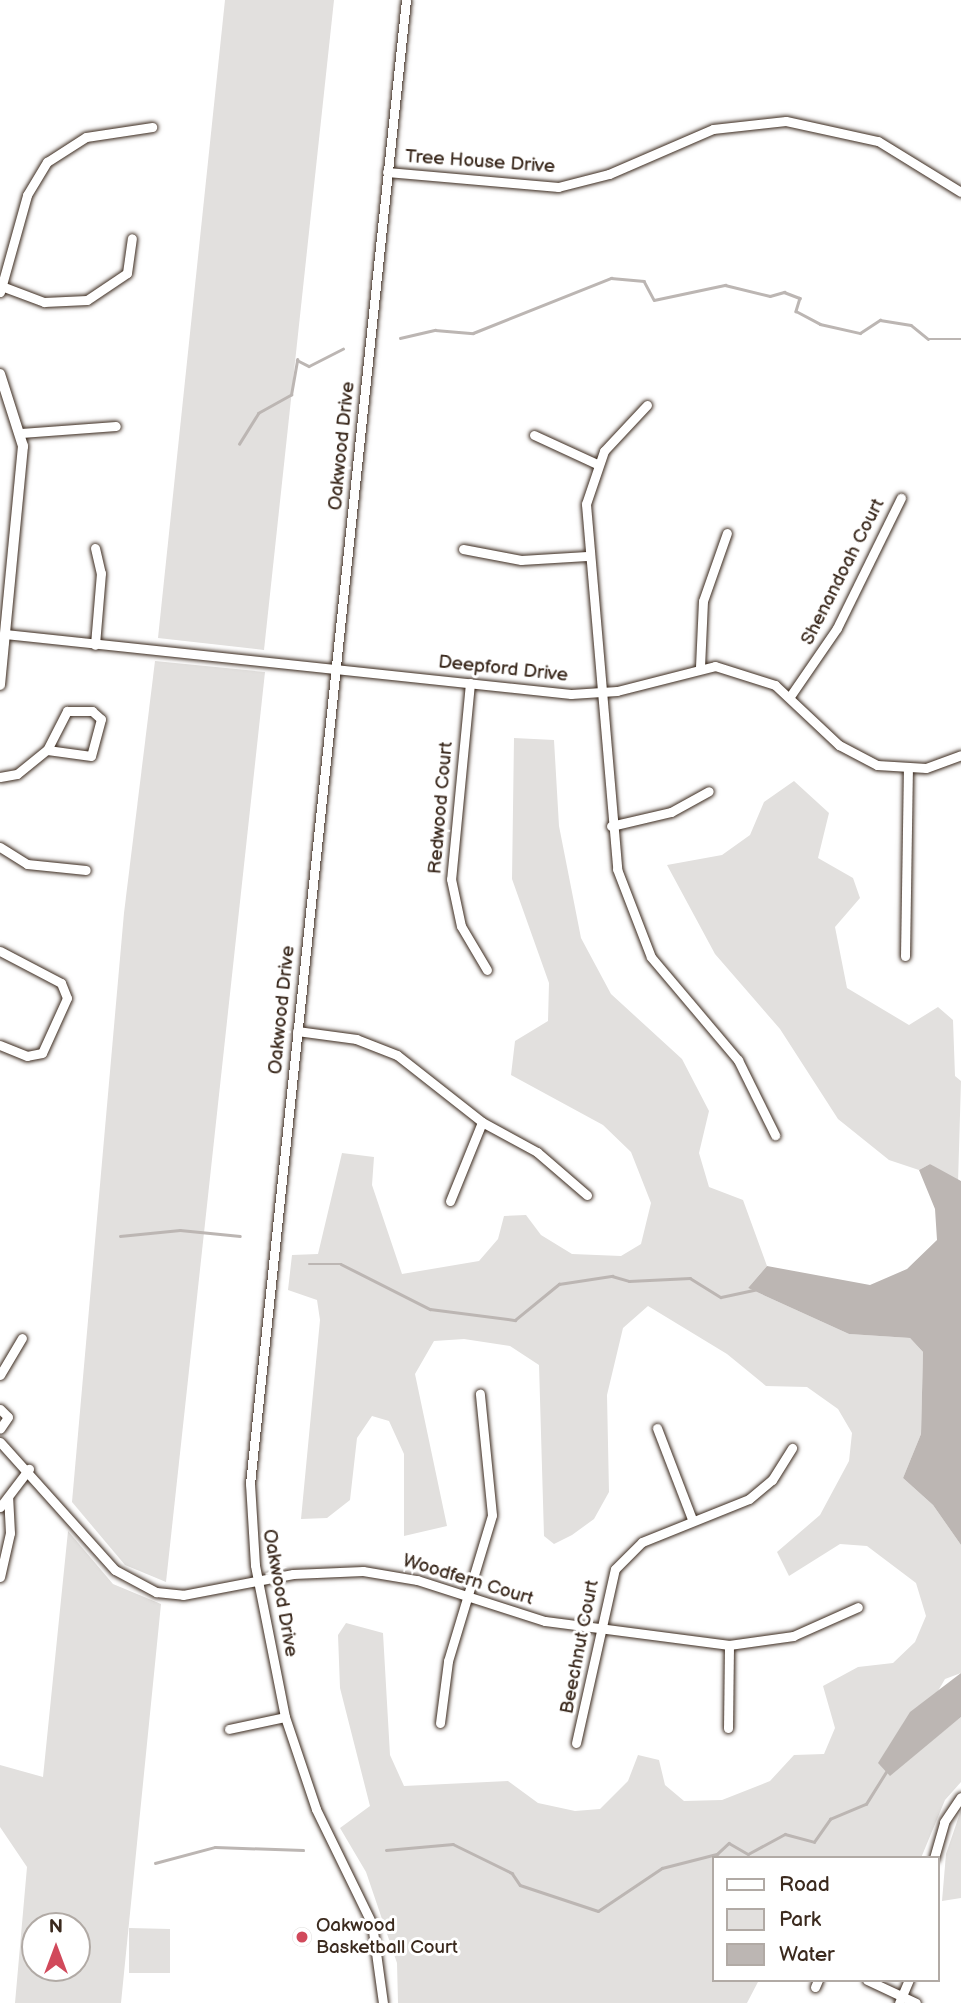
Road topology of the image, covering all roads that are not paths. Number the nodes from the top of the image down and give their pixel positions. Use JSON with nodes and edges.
{"nodes":[{"id":1,"x":405,"y":0,"type":"edge"},
{"id":2,"x":152,"y":127,"type":"dead end"},
{"id":3,"x":387,"y":172,"type":"junction"},
{"id":4,"x":961,"y":192,"type":"edge"},
{"id":5,"x":132,"y":238,"type":"dead end"},
{"id":6,"x":2,"y":289,"type":"edge"},
{"id":7,"x":0,"y":374,"type":"edge"},
{"id":8,"x":647,"y":405,"type":"dead end"},
{"id":9,"x":116,"y":426,"type":"dead end"},
{"id":10,"x":21,"y":433,"type":"junction"},
{"id":11,"x":534,"y":435,"type":"dead end"},
{"id":12,"x":597,"y":464,"type":"junction"},
{"id":13,"x":901,"y":498,"type":"dead end"},
{"id":14,"x":727,"y":533,"type":"dead end"},
{"id":15,"x":95,"y":548,"type":"dead end"},
{"id":16,"x":463,"y":549,"type":"dead end"},
{"id":17,"x":587,"y":556,"type":"junction"},
{"id":18,"x":5,"y":634,"type":"junction"},
{"id":19,"x":95,"y":645,"type":"junction"},
{"id":20,"x":700,"y":667,"type":"junction"},
{"id":21,"x":337,"y":669,"type":"junction"},
{"id":22,"x":470,"y":683,"type":"junction"},
{"id":23,"x":0,"y":685,"type":"edge"},
{"id":24,"x":598,"y":693,"type":"junction"},
{"id":25,"x":791,"y":695,"type":"junction"},
{"id":26,"x":47,"y":750,"type":"junction"},
{"id":27,"x":961,"y":755,"type":"edge"},
{"id":28,"x":908,"y":769,"type":"junction"},
{"id":29,"x":0,"y":778,"type":"edge"},
{"id":30,"x":709,"y":791,"type":"dead end"},
{"id":31,"x":611,"y":826,"type":"junction"},
{"id":32,"x":0,"y":847,"type":"edge"},
{"id":33,"x":86,"y":870,"type":"dead end"},
{"id":34,"x":0,"y":951,"type":"edge"},
{"id":35,"x":905,"y":956,"type":"dead end"},
{"id":36,"x":487,"y":970,"type":"dead end"},
{"id":37,"x":297,"y":1031,"type":"junction"},
{"id":38,"x":0,"y":1045,"type":"edge"},
{"id":39,"x":482,"y":1122,"type":"junction"},
{"id":40,"x":775,"y":1135,"type":"dead end"},
{"id":41,"x":587,"y":1195,"type":"dead end"},
{"id":42,"x":450,"y":1200,"type":"dead end"},
{"id":43,"x":22,"y":1338,"type":"dead end"},
{"id":44,"x":0,"y":1375,"type":"edge"},
{"id":45,"x":480,"y":1394,"type":"dead end"},
{"id":46,"x":0,"y":1409,"type":"edge"},
{"id":47,"x":657,"y":1427,"type":"dead end"},
{"id":48,"x":0,"y":1429,"type":"edge"},
{"id":49,"x":0,"y":1442,"type":"edge"},
{"id":50,"x":792,"y":1448,"type":"dead end"},
{"id":51,"x":30,"y":1469,"type":"junction"},
{"id":52,"x":8,"y":1497,"type":"junction"},
{"id":53,"x":0,"y":1507,"type":"edge"},
{"id":54,"x":692,"y":1519,"type":"junction"},
{"id":55,"x":0,"y":1577,"type":"edge"},
{"id":56,"x":258,"y":1581,"type":"junction"},
{"id":57,"x":470,"y":1598,"type":"junction"},
{"id":58,"x":858,"y":1607,"type":"dead end"},
{"id":59,"x":600,"y":1630,"type":"junction"},
{"id":60,"x":729,"y":1645,"type":"junction"},
{"id":61,"x":285,"y":1717,"type":"junction"},
{"id":62,"x":440,"y":1723,"type":"dead end"},
{"id":63,"x":728,"y":1728,"type":"dead end"},
{"id":64,"x":229,"y":1729,"type":"dead end"},
{"id":65,"x":576,"y":1743,"type":"dead end"},
{"id":66,"x":961,"y":1797,"type":"edge"},
{"id":67,"x":935,"y":1856,"type":"edge"},
{"id":68,"x":870,"y":1982,"type":"edge"},
{"id":69,"x":908,"y":1982,"type":"edge"},
{"id":70,"x":900,"y":2000,"type":"edge"},
{"id":71,"x":383,"y":2003,"type":"edge"},
{"id":72,"x":916,"y":2003,"type":"edge"}],
"edges":[{"from":1,"to":3,"type":"street","name":"Oakwood Drive"},
{"from":2,"to":6,"type":"street"},
{"from":3,"to":4,"type":"street","name":"Tree House Drive"},
{"from":3,"to":21,"type":"street","name":"Oakwood Drive"},
{"from":5,"to":6,"type":"street"},
{"from":7,"to":10,"type":"street"},
{"from":8,"to":12,"type":"street"},
{"from":9,"to":10,"type":"street"},
{"from":10,"to":18,"type":"street"},
{"from":11,"to":12,"type":"street"},
{"from":12,"to":17,"type":"street"},
{"from":13,"to":25,"type":"street","name":"Shenandoah Court"},
{"from":14,"to":20,"type":"street"},
{"from":15,"to":19,"type":"street"},
{"from":16,"to":17,"type":"street"},
{"from":17,"to":24,"type":"street"},
{"from":18,"to":19,"type":"street","name":"Deepford Drive"},
{"from":18,"to":23,"type":"street"},
{"from":19,"to":21,"type":"street","name":"Deepford Drive"},
{"from":20,"to":24,"type":"street","name":"Deepford Drive"},
{"from":20,"to":25,"type":"street","name":"Deepford Drive"},
{"from":21,"to":22,"type":"street","name":"Deepford Drive"},
{"from":21,"to":37,"type":"street","name":"Oakwood Drive"},
{"from":22,"to":24,"type":"street","name":"Deepford Drive"},
{"from":22,"to":36,"type":"street","name":"Redwood Court"},
{"from":24,"to":31,"type":"street"},
{"from":25,"to":28,"type":"street","name":"Deepford Drive"},
{"from":26,"to":26,"type":"street"},
{"from":26,"to":29,"type":"street"},
{"from":27,"to":28,"type":"street","name":"Deepford Drive"},
{"from":28,"to":35,"type":"street"},
{"from":30,"to":31,"type":"street"},
{"from":31,"to":40,"type":"street"},
{"from":32,"to":33,"type":"street"},
{"from":34,"to":38,"type":"street"},
{"from":37,"to":39,"type":"street"},
{"from":37,"to":56,"type":"street","name":"Oakwood Drive"},
{"from":39,"to":41,"type":"street"},
{"from":39,"to":42,"type":"street"},
{"from":43,"to":44,"type":"street"},
{"from":45,"to":57,"type":"street"},
{"from":46,"to":48,"type":"street"},
{"from":47,"to":54,"type":"street"},
{"from":49,"to":51,"type":"street","name":"Woodfern Court"},
{"from":50,"to":54,"type":"street","name":"Beechnut Court"},
{"from":51,"to":52,"type":"street"},
{"from":51,"to":56,"type":"street","name":"Woodfern Court"},
{"from":52,"to":53,"type":"street"},
{"from":52,"to":55,"type":"street"},
{"from":54,"to":59,"type":"street","name":"Beechnut Court"},
{"from":56,"to":57,"type":"street","name":"Woodfern Court"},
{"from":56,"to":61,"type":"street","name":"Oakwood Drive"},
{"from":57,"to":59,"type":"street","name":"Woodfern Court"},
{"from":57,"to":62,"type":"street"},
{"from":58,"to":60,"type":"street","name":"Woodfern Court"},
{"from":59,"to":60,"type":"street","name":"Woodfern Court"},
{"from":59,"to":65,"type":"street","name":"Beechnut Court"},
{"from":60,"to":63,"type":"street"},
{"from":61,"to":64,"type":"street"},
{"from":61,"to":71,"type":"street","name":"Oakwood Drive"},
{"from":66,"to":67,"type":"street"},
{"from":68,"to":70,"type":"street"},
{"from":69,"to":70,"type":"street"},
{"from":70,"to":72,"type":"street"}]}
